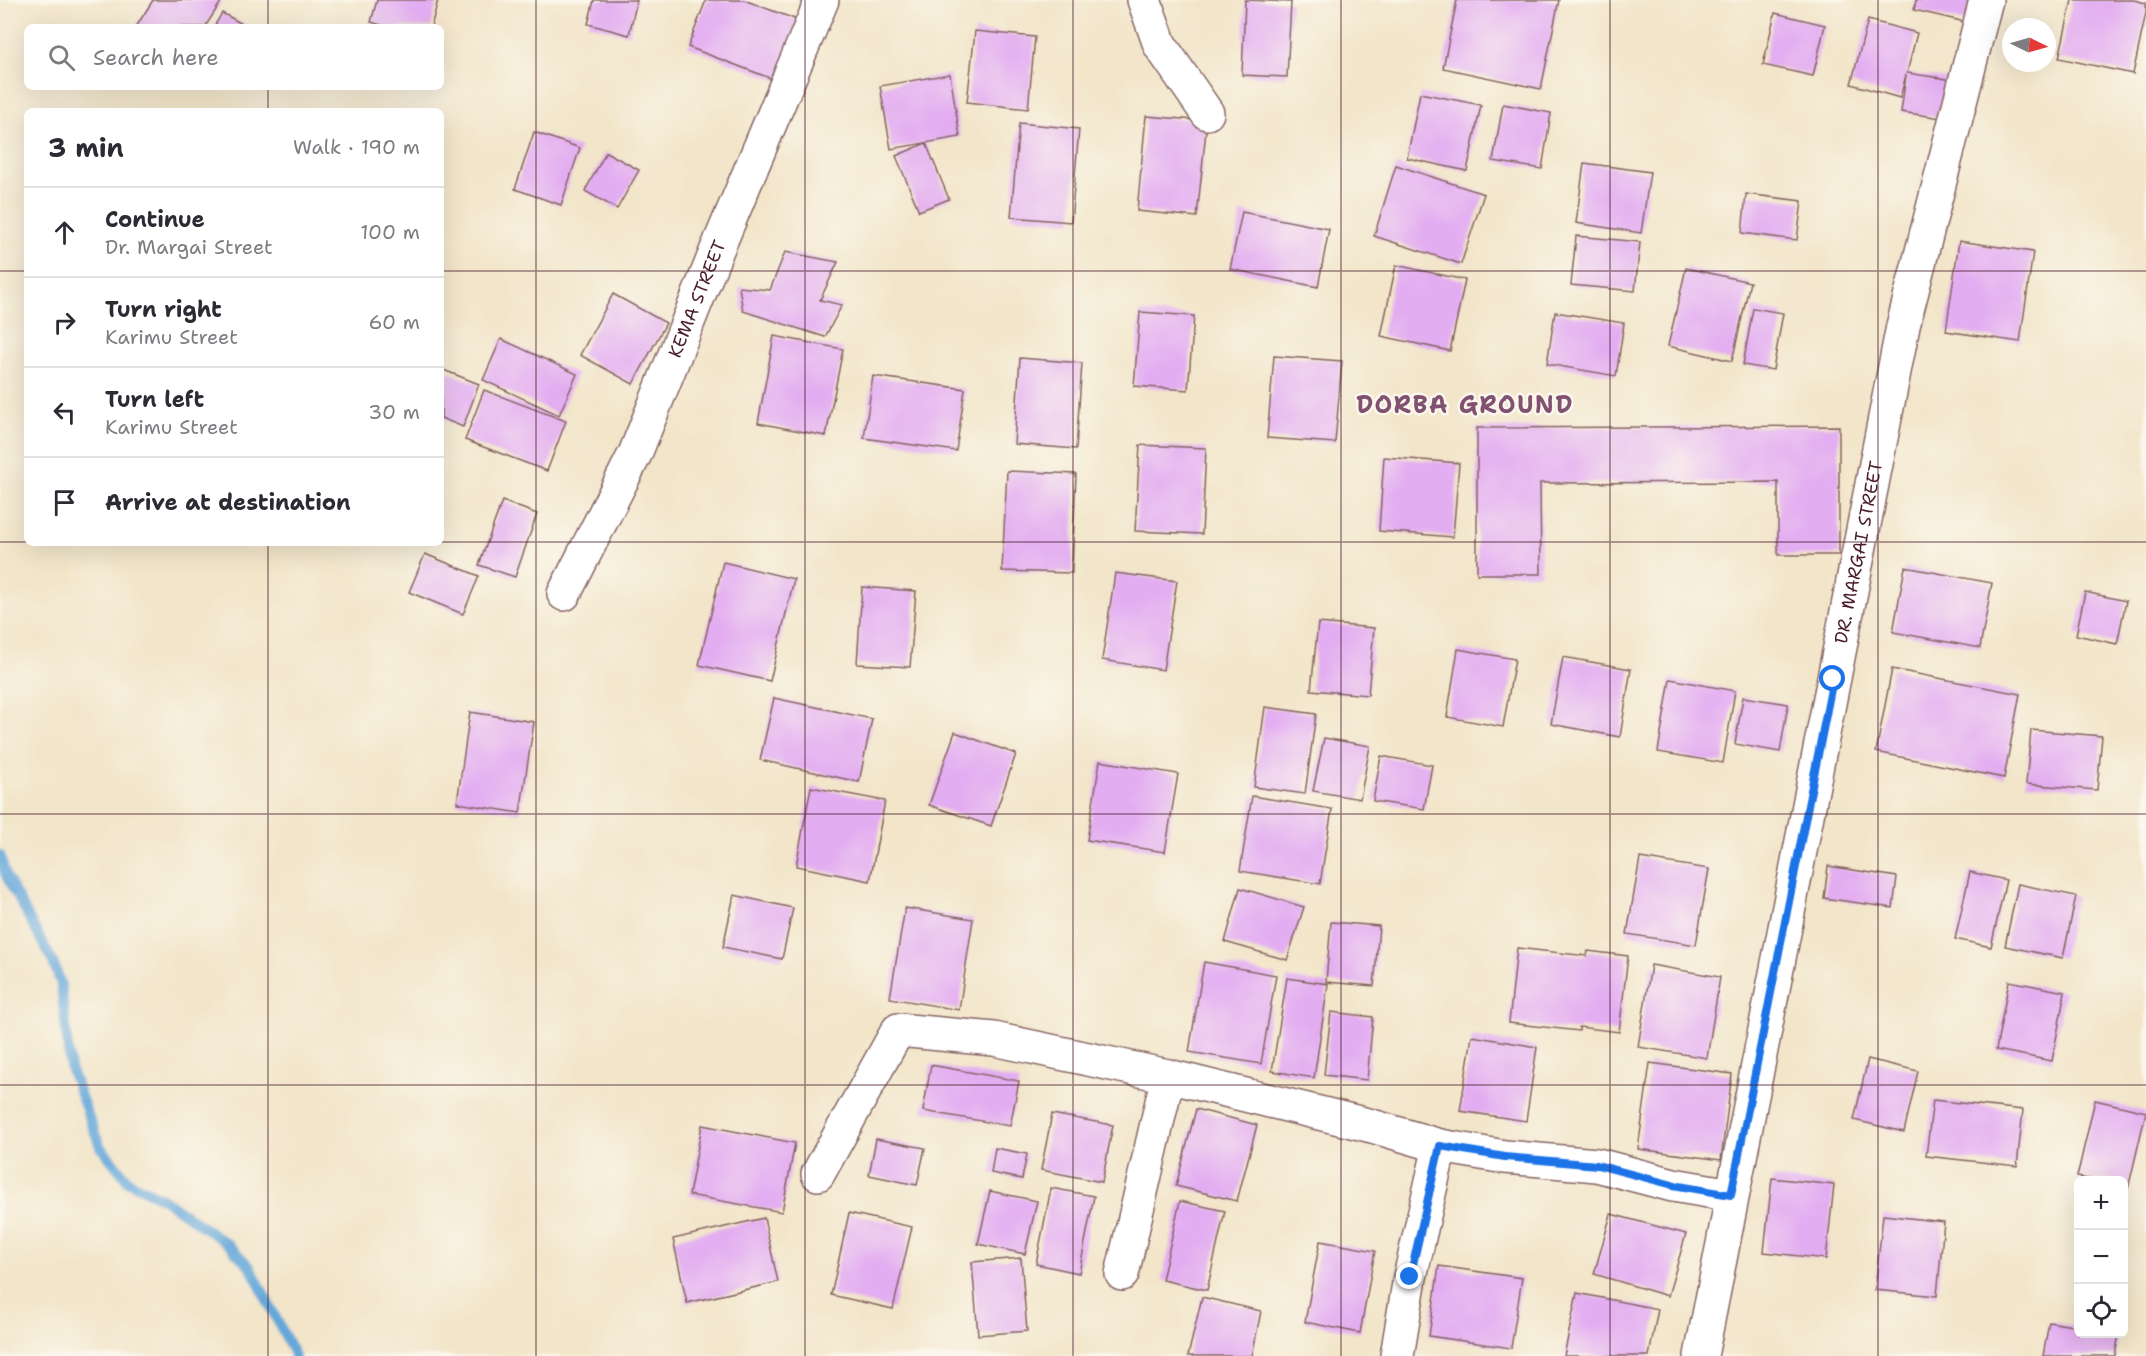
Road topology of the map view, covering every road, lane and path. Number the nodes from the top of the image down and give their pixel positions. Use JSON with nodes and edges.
{"nodes":[{"id":1,"x":822,"y":0,"type":"edge"},
{"id":2,"x":1144,"y":0,"type":"edge"},
{"id":3,"x":1986,"y":0,"type":"edge"},
{"id":4,"x":1207,"y":113,"type":"dead end"},
{"id":5,"x":564,"y":594,"type":"dead end"},
{"id":6,"x":1168,"y":1076,"type":"junction"},
{"id":7,"x":1440,"y":1146,"type":"junction"},
{"id":8,"x":818,"y":1174,"type":"dead end"},
{"id":9,"x":1731,"y":1195,"type":"junction"},
{"id":10,"x":1122,"y":1274,"type":"dead end"},
{"id":11,"x":1397,"y":1356,"type":"edge"},
{"id":12,"x":1701,"y":1356,"type":"edge"}],
"edges":[{"from":1,"to":5,"type":"street","name":"KEMA STREET"},
{"from":2,"to":4,"type":"street"},
{"from":3,"to":9,"type":"street","name":"DR. MARGAI STREET"},
{"from":6,"to":7,"type":"street"},
{"from":6,"to":8,"type":"street"},
{"from":6,"to":10,"type":"street"},
{"from":7,"to":9,"type":"street"},
{"from":7,"to":11,"type":"street"},
{"from":9,"to":12,"type":"street","name":"DR. MARGAI STREET"}]}
